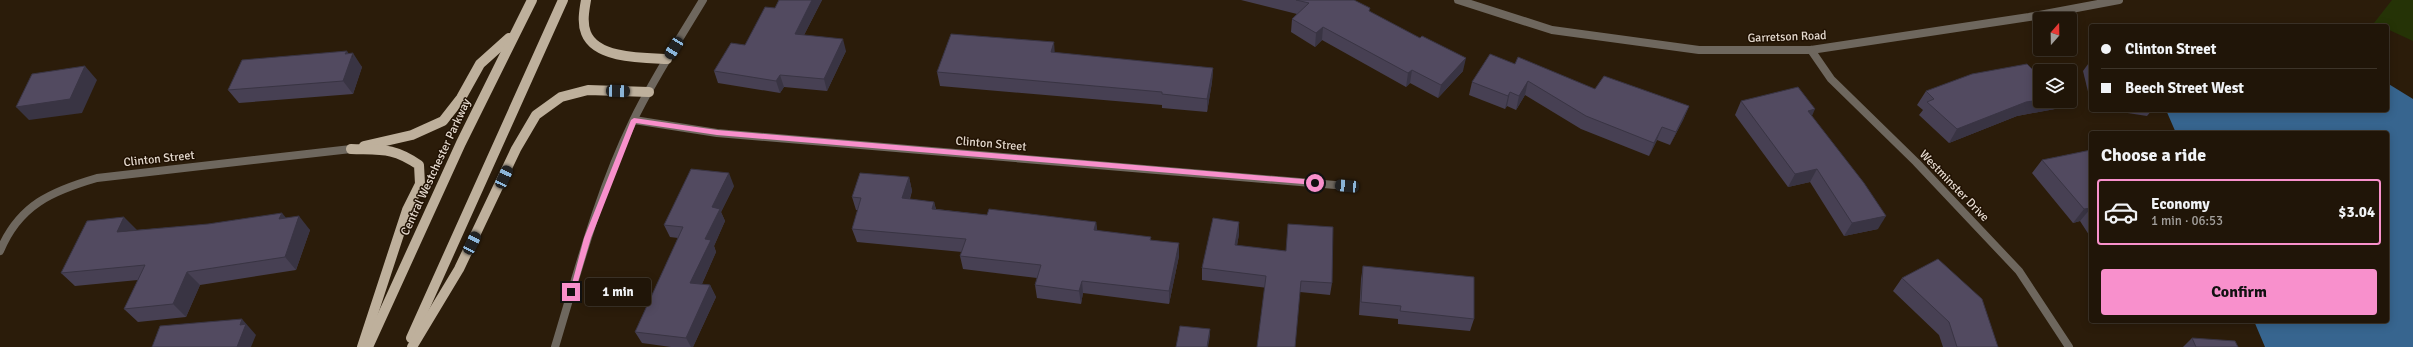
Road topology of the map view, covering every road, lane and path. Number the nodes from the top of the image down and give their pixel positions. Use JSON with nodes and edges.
{"nodes":[{"id":1,"x":532,"y":0,"type":"edge"},
{"id":2,"x":563,"y":0,"type":"edge"},
{"id":3,"x":586,"y":0,"type":"edge"},
{"id":4,"x":703,"y":0,"type":"edge"},
{"id":5,"x":1458,"y":0,"type":"edge"},
{"id":6,"x":2119,"y":0,"type":"edge"},
{"id":7,"x":515,"y":34,"type":"junction"},
{"id":8,"x":1811,"y":50,"type":"junction"},
{"id":9,"x":667,"y":59,"type":"junction"},
{"id":10,"x":648,"y":92,"type":"junction"},
{"id":11,"x":634,"y":120,"type":"junction"},
{"id":12,"x":351,"y":149,"type":"junction"},
{"id":13,"x":1347,"y":186,"type":"dead end"},
{"id":14,"x":0,"y":251,"type":"edge"},
{"id":15,"x":362,"y":347,"type":"edge"},
{"id":16,"x":368,"y":347,"type":"edge"},
{"id":17,"x":407,"y":347,"type":"edge"},
{"id":18,"x":412,"y":347,"type":"edge"},
{"id":19,"x":555,"y":347,"type":"edge"},
{"id":20,"x":2069,"y":347,"type":"edge"}],
"edges":[{"from":1,"to":7,"type":"main road","name":"Central Westchester Parkway"},
{"from":2,"to":17,"type":"main road"},
{"from":3,"to":9,"type":"main road"},
{"from":4,"to":9,"type":"street"},
{"from":5,"to":8,"type":"street","name":"Garretson Road"},
{"from":6,"to":8,"type":"street","name":"Garretson Road"},
{"from":7,"to":12,"type":"main road"},
{"from":7,"to":16,"type":"main road","name":"Central Westchester Parkway"},
{"from":8,"to":20,"type":"street","name":"Westminster Drive"},
{"from":9,"to":10,"type":"street"},
{"from":10,"to":11,"type":"street"},
{"from":10,"to":18,"type":"main road"},
{"from":11,"to":13,"type":"street","name":"Clinton Street"},
{"from":11,"to":19,"type":"street"},
{"from":12,"to":14,"type":"street","name":"Clinton Street"},
{"from":12,"to":15,"type":"main road"}]}
